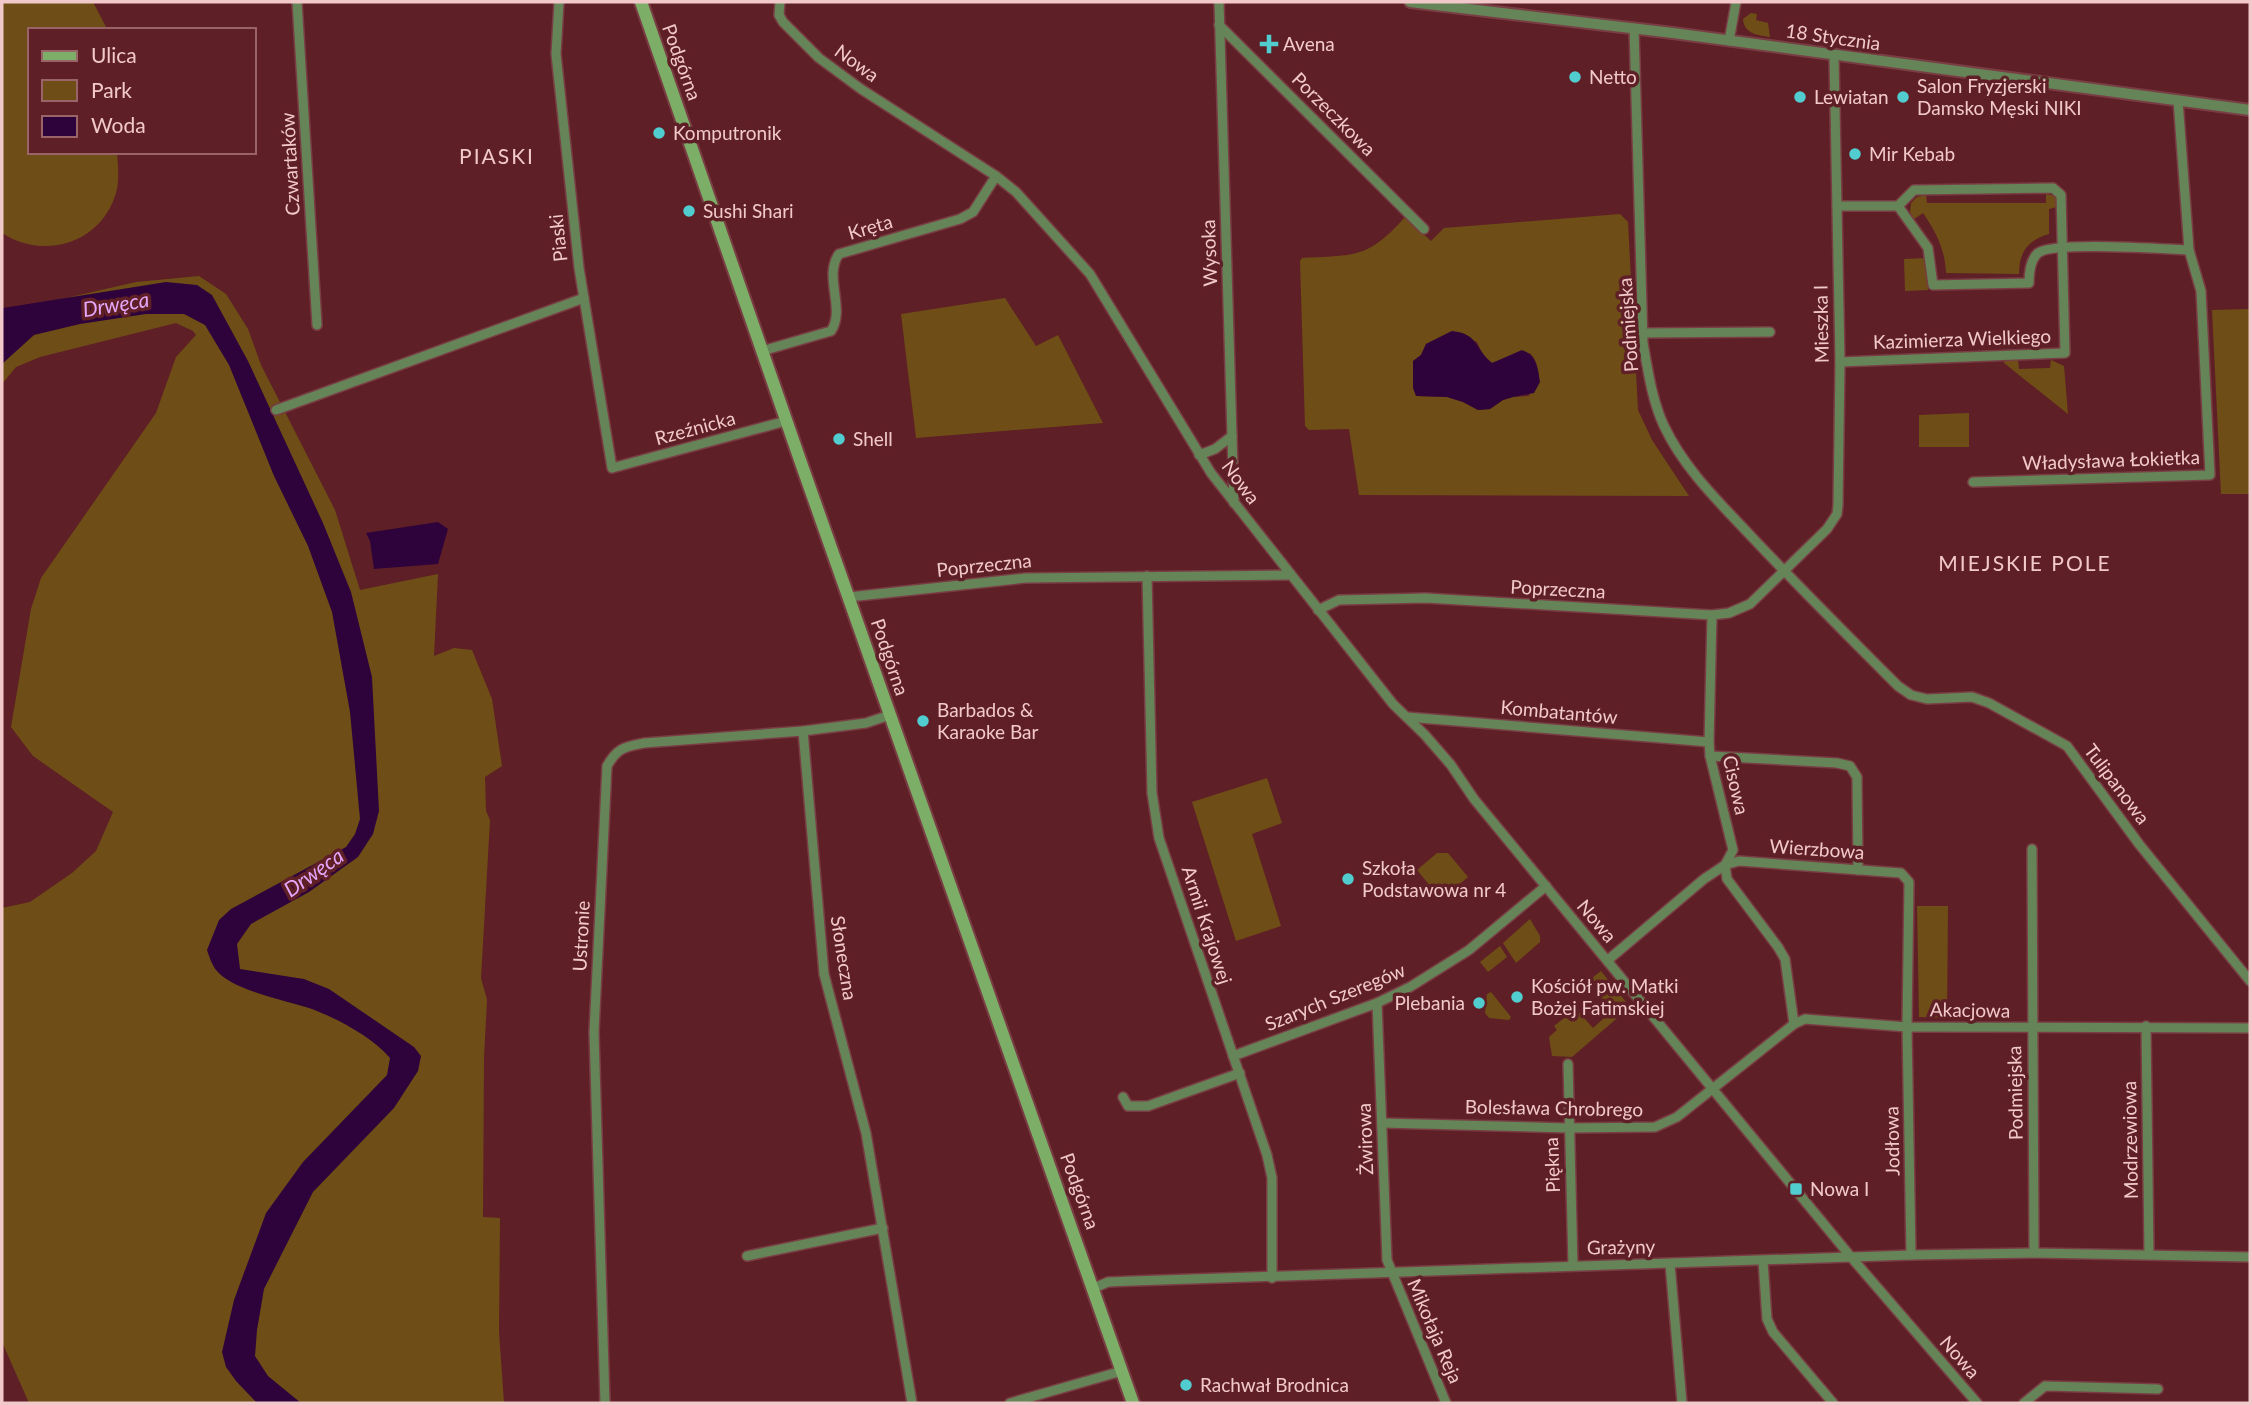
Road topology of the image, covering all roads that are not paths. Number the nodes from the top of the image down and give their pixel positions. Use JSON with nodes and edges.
{"nodes":[{"id":1,"x":297,"y":2,"type":"edge"},
{"id":2,"x":559,"y":2,"type":"edge"},
{"id":3,"x":641,"y":2,"type":"edge"},
{"id":4,"x":780,"y":2,"type":"edge"},
{"id":5,"x":1219,"y":2,"type":"edge"},
{"id":6,"x":1410,"y":2,"type":"edge"},
{"id":7,"x":1736,"y":2,"type":"edge"},
{"id":8,"x":1219,"y":25,"type":"junction"},
{"id":9,"x":1634,"y":28,"type":"junction"},
{"id":10,"x":1730,"y":41,"type":"junction"},
{"id":11,"x":1835,"y":56,"type":"junction"},
{"id":12,"x":2178,"y":100,"type":"junction"},
{"id":13,"x":2250,"y":110,"type":"edge"},
{"id":14,"x":996,"y":176,"type":"junction"},
{"id":15,"x":1837,"y":206,"type":"junction"},
{"id":16,"x":1898,"y":206,"type":"junction"},
{"id":17,"x":1424,"y":229,"type":"dead end"},
{"id":18,"x":2062,"y":248,"type":"junction"},
{"id":19,"x":2189,"y":250,"type":"junction"},
{"id":20,"x":583,"y":298,"type":"junction"},
{"id":21,"x":317,"y":325,"type":"dead end"},
{"id":22,"x":1770,"y":332,"type":"dead end"},
{"id":23,"x":1642,"y":333,"type":"junction"},
{"id":24,"x":762,"y":351,"type":"junction"},
{"id":25,"x":1840,"y":362,"type":"junction"},
{"id":26,"x":276,"y":410,"type":"dead end"},
{"id":27,"x":786,"y":421,"type":"junction"},
{"id":28,"x":1232,"y":436,"type":"junction"},
{"id":29,"x":1199,"y":455,"type":"junction"},
{"id":30,"x":612,"y":468,"type":"joint"},
{"id":31,"x":1973,"y":482,"type":"dead end"},
{"id":32,"x":1234,"y":503,"type":"junction"},
{"id":33,"x":1784,"y":572,"type":"junction"},
{"id":34,"x":1291,"y":575,"type":"junction"},
{"id":35,"x":1147,"y":576,"type":"junction"},
{"id":36,"x":849,"y":597,"type":"junction"},
{"id":37,"x":1318,"y":610,"type":"junction"},
{"id":38,"x":1712,"y":615,"type":"junction"},
{"id":39,"x":890,"y":715,"type":"junction"},
{"id":40,"x":1407,"y":717,"type":"junction"},
{"id":41,"x":803,"y":731,"type":"junction"},
{"id":42,"x":1709,"y":742,"type":"junction"},
{"id":43,"x":1710,"y":756,"type":"junction"},
{"id":44,"x":2032,"y":849,"type":"dead end"},
{"id":45,"x":1725,"y":865,"type":"junction"},
{"id":46,"x":1858,"y":870,"type":"junction"},
{"id":47,"x":1546,"y":886,"type":"junction"},
{"id":48,"x":1608,"y":960,"type":"junction"},
{"id":49,"x":2250,"y":981,"type":"edge"},
{"id":50,"x":1377,"y":1003,"type":"junction"},
{"id":51,"x":1794,"y":1024,"type":"junction"},
{"id":52,"x":2147,"y":1026,"type":"junction"},
{"id":53,"x":1908,"y":1027,"type":"junction"},
{"id":54,"x":2032,"y":1028,"type":"junction"},
{"id":55,"x":2250,"y":1028,"type":"edge"},
{"id":56,"x":1233,"y":1056,"type":"junction"},
{"id":57,"x":1568,"y":1064,"type":"dead end"},
{"id":58,"x":1240,"y":1073,"type":"junction"},
{"id":59,"x":1714,"y":1088,"type":"junction"},
{"id":60,"x":1124,"y":1097,"type":"dead end"},
{"id":61,"x":1382,"y":1123,"type":"junction"},
{"id":62,"x":1569,"y":1128,"type":"junction"},
{"id":63,"x":883,"y":1228,"type":"junction"},
{"id":64,"x":2035,"y":1253,"type":"junction"},
{"id":65,"x":2149,"y":1254,"type":"junction"},
{"id":66,"x":1911,"y":1255,"type":"junction"},
{"id":67,"x":747,"y":1256,"type":"dead end"},
{"id":68,"x":1852,"y":1257,"type":"junction"},
{"id":69,"x":2250,"y":1257,"type":"edge"},
{"id":70,"x":1763,"y":1261,"type":"junction"},
{"id":71,"x":1670,"y":1264,"type":"junction"},
{"id":72,"x":1573,"y":1265,"type":"junction"},
{"id":73,"x":1392,"y":1272,"type":"junction"},
{"id":74,"x":1272,"y":1278,"type":"junction"},
{"id":75,"x":1094,"y":1288,"type":"junction"},
{"id":76,"x":1122,"y":1371,"type":"junction"},
{"id":77,"x":2158,"y":1389,"type":"dead end"},
{"id":78,"x":605,"y":1403,"type":"edge"},
{"id":79,"x":912,"y":1403,"type":"edge"},
{"id":80,"x":1010,"y":1403,"type":"edge"},
{"id":81,"x":1133,"y":1403,"type":"edge"},
{"id":82,"x":1446,"y":1403,"type":"edge"},
{"id":83,"x":1682,"y":1403,"type":"edge"},
{"id":84,"x":1833,"y":1403,"type":"edge"},
{"id":85,"x":1977,"y":1403,"type":"edge"},
{"id":86,"x":2024,"y":1403,"type":"edge"}],
"edges":[{"from":1,"to":21,"type":"street","name":"Czwartaków"},
{"from":2,"to":20,"type":"street","name":"Piaski"},
{"from":3,"to":24,"type":"main road","name":"Podgórna"},
{"from":4,"to":14,"type":"street","name":"Nowa"},
{"from":5,"to":8,"type":"street","name":"Wysoka"},
{"from":6,"to":9,"type":"street","name":"18 Stycznia"},
{"from":7,"to":10,"type":"street"},
{"from":8,"to":17,"type":"street","name":"Porzeczkowa"},
{"from":8,"to":28,"type":"street","name":"Wysoka"},
{"from":9,"to":10,"type":"street","name":"18 Stycznia"},
{"from":9,"to":23,"type":"street","name":"Podmiejska"},
{"from":10,"to":11,"type":"street","name":"18 Stycznia"},
{"from":11,"to":12,"type":"street","name":"18 Stycznia"},
{"from":11,"to":15,"type":"street","name":"Mieszka I"},
{"from":12,"to":13,"type":"street","name":"18 Stycznia"},
{"from":12,"to":19,"type":"street","name":"Władysława Łokietka"},
{"from":14,"to":24,"type":"street","name":"Kręta"},
{"from":14,"to":29,"type":"street","name":"Nowa"},
{"from":15,"to":16,"type":"street"},
{"from":15,"to":25,"type":"street","name":"Mieszka I"},
{"from":16,"to":18,"type":"street"},
{"from":16,"to":18,"type":"street"},
{"from":18,"to":19,"type":"street"},
{"from":18,"to":25,"type":"street","name":"Kazimierza Wielkiego"},
{"from":19,"to":31,"type":"street","name":"Władysława Łokietka"},
{"from":20,"to":26,"type":"street"},
{"from":20,"to":30,"type":"street","name":"Piaski"},
{"from":22,"to":23,"type":"street"},
{"from":23,"to":33,"type":"street","name":"Podmiejska"},
{"from":24,"to":27,"type":"main road","name":"Podgórna"},
{"from":25,"to":33,"type":"street","name":"Mieszka I"},
{"from":27,"to":30,"type":"street","name":"Rzeźnicka"},
{"from":27,"to":36,"type":"main road","name":"Podgórna"},
{"from":28,"to":29,"type":"street","name":"Nowa"},
{"from":28,"to":32,"type":"street","name":"Wysoka"},
{"from":29,"to":32,"type":"street","name":"Nowa"},
{"from":32,"to":34,"type":"street","name":"Nowa"},
{"from":33,"to":38,"type":"street","name":"Poprzeczna"},
{"from":33,"to":49,"type":"street","name":"Tulipanowa"},
{"from":34,"to":35,"type":"street","name":"Poprzeczna"},
{"from":34,"to":37,"type":"street","name":"Nowa"},
{"from":35,"to":36,"type":"street","name":"Poprzeczna"},
{"from":35,"to":56,"type":"street","name":"Armii Krajowej"},
{"from":36,"to":39,"type":"main road","name":"Podgórna"},
{"from":37,"to":38,"type":"street","name":"Poprzeczna"},
{"from":37,"to":40,"type":"street","name":"Nowa"},
{"from":38,"to":42,"type":"street","name":"Cisowa"},
{"from":39,"to":41,"type":"street","name":"Ustronie"},
{"from":39,"to":75,"type":"main road","name":"Podgórna"},
{"from":40,"to":42,"type":"street","name":"Kombatantów"},
{"from":40,"to":47,"type":"street","name":"Nowa"},
{"from":41,"to":63,"type":"street","name":"Słoneczna"},
{"from":41,"to":78,"type":"street","name":"Ustronie"},
{"from":42,"to":43,"type":"street","name":"Cisowa"},
{"from":43,"to":45,"type":"street","name":"Cisowa"},
{"from":43,"to":46,"type":"street"},
{"from":44,"to":54,"type":"street","name":"Podmiejska"},
{"from":45,"to":46,"type":"street","name":"Wierzbowa"},
{"from":45,"to":48,"type":"street"},
{"from":45,"to":51,"type":"street"},
{"from":46,"to":53,"type":"street","name":"Wierzbowa"},
{"from":47,"to":48,"type":"street","name":"Nowa"},
{"from":47,"to":50,"type":"street","name":"Szarych Szeregów"},
{"from":48,"to":59,"type":"street","name":"Nowa"},
{"from":50,"to":56,"type":"street","name":"Szarych Szeregów"},
{"from":50,"to":61,"type":"street","name":"Żwirowa"},
{"from":51,"to":53,"type":"street","name":"Akacjowa"},
{"from":51,"to":59,"type":"street"},
{"from":52,"to":54,"type":"street","name":"Akacjowa"},
{"from":52,"to":55,"type":"street","name":"Akacjowa"},
{"from":52,"to":65,"type":"street","name":"Modrzewiowa"},
{"from":53,"to":54,"type":"street","name":"Akacjowa"},
{"from":53,"to":66,"type":"street","name":"Jodłowa"},
{"from":54,"to":64,"type":"street","name":"Podmiejska"},
{"from":56,"to":58,"type":"street","name":"Armii Krajowej"},
{"from":57,"to":62,"type":"street","name":"Piękna"},
{"from":58,"to":60,"type":"street"},
{"from":58,"to":74,"type":"street","name":"Armii Krajowej"},
{"from":59,"to":62,"type":"street","name":"Bolesława Chrobrego"},
{"from":59,"to":68,"type":"street","name":"Nowa"},
{"from":61,"to":62,"type":"street","name":"Bolesława Chrobrego"},
{"from":61,"to":73,"type":"street","name":"Żwirowa"},
{"from":62,"to":72,"type":"street","name":"Piękna"},
{"from":63,"to":67,"type":"street"},
{"from":63,"to":79,"type":"street","name":"Słoneczna"},
{"from":64,"to":65,"type":"street","name":"Grażyny"},
{"from":64,"to":66,"type":"street","name":"Grażyny"},
{"from":65,"to":69,"type":"street","name":"Grażyny"},
{"from":66,"to":68,"type":"street","name":"Grażyny"},
{"from":68,"to":70,"type":"street","name":"Grażyny"},
{"from":68,"to":85,"type":"street","name":"Nowa"},
{"from":70,"to":71,"type":"street","name":"Grażyny"},
{"from":70,"to":84,"type":"street"},
{"from":71,"to":72,"type":"street","name":"Grażyny"},
{"from":71,"to":83,"type":"street"},
{"from":72,"to":73,"type":"street","name":"Grażyny"},
{"from":73,"to":74,"type":"street","name":"Grażyny"},
{"from":73,"to":82,"type":"street","name":"Mikołaja Reja"},
{"from":74,"to":75,"type":"street","name":"Grażyny"},
{"from":75,"to":76,"type":"main road","name":"Podgórna"},
{"from":76,"to":80,"type":"street"},
{"from":76,"to":81,"type":"main road","name":"Podgórna"},
{"from":77,"to":86,"type":"street"}]}
